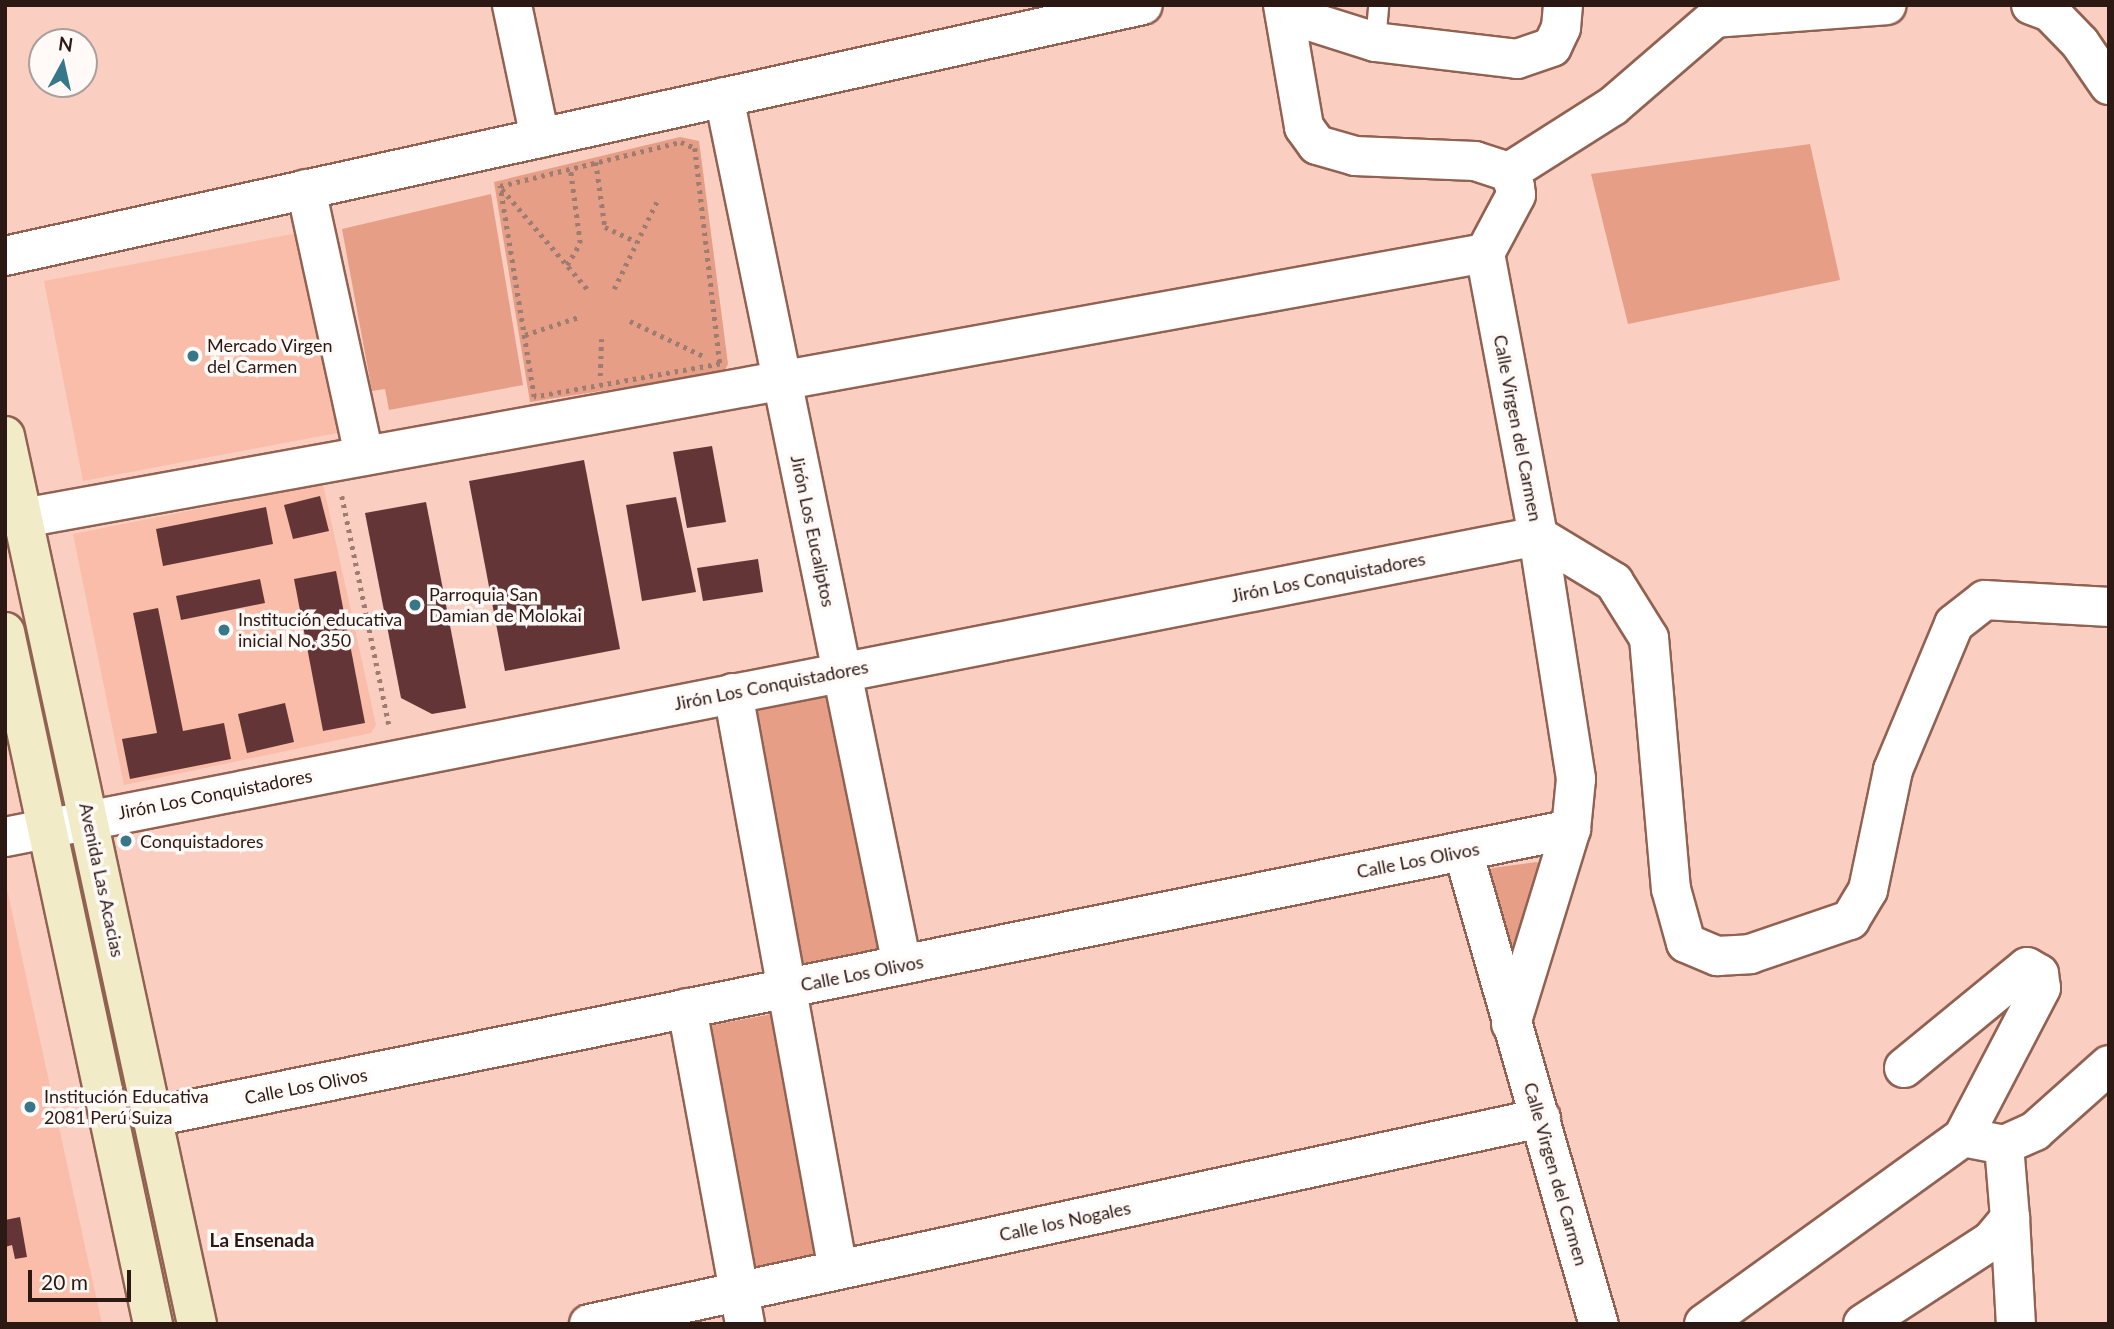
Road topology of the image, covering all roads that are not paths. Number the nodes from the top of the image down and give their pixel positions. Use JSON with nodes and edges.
{"nodes":[{"id":1,"x":512,"y":5,"type":"edge"},
{"id":2,"x":1143,"y":5,"type":"edge"},
{"id":3,"x":1283,"y":5,"type":"edge"},
{"id":4,"x":1301,"y":5,"type":"edge"},
{"id":5,"x":1378,"y":5,"type":"edge"},
{"id":6,"x":1563,"y":5,"type":"edge"},
{"id":7,"x":1887,"y":5,"type":"edge"},
{"id":8,"x":2047,"y":8,"type":"edge"},
{"id":9,"x":1718,"y":11,"type":"edge"},
{"id":10,"x":1375,"y":42,"type":"junction"},
{"id":11,"x":2109,"y":85,"type":"edge"},
{"id":12,"x":724,"y":97,"type":"junction"},
{"id":13,"x":573,"y":140,"type":"junction"},
{"id":14,"x":1509,"y":172,"type":"junction"},
{"id":15,"x":306,"y":189,"type":"junction"},
{"id":16,"x":1485,"y":253,"type":"junction"},
{"id":17,"x":5,"y":256,"type":"edge"},
{"id":18,"x":776,"y":381,"type":"junction"},
{"id":19,"x":5,"y":436,"type":"edge"},
{"id":20,"x":350,"y":459,"type":"junction"},
{"id":21,"x":23,"y":518,"type":"junction"},
{"id":22,"x":1538,"y":536,"type":"junction"},
{"id":23,"x":2109,"y":607,"type":"edge"},
{"id":24,"x":5,"y":632,"type":"edge"},
{"id":25,"x":841,"y":672,"type":"junction"},
{"id":26,"x":733,"y":692,"type":"junction"},
{"id":27,"x":90,"y":818,"type":"junction"},
{"id":28,"x":48,"y":826,"type":"junction"},
{"id":29,"x":1572,"y":829,"type":"junction"},
{"id":30,"x":5,"y":837,"type":"edge"},
{"id":31,"x":1463,"y":851,"type":"junction"},
{"id":32,"x":902,"y":965,"type":"junction"},
{"id":33,"x":787,"y":988,"type":"junction"},
{"id":34,"x":687,"y":1009,"type":"junction"},
{"id":35,"x":1511,"y":1024,"type":"junction"},
{"id":36,"x":2109,"y":1065,"type":"edge"},
{"id":37,"x":1904,"y":1068,"type":"dead end"},
{"id":38,"x":153,"y":1117,"type":"junction"},
{"id":39,"x":1541,"y":1118,"type":"junction"},
{"id":40,"x":1964,"y":1137,"type":"junction"},
{"id":41,"x":2004,"y":1144,"type":"junction"},
{"id":42,"x":2010,"y":1217,"type":"junction"},
{"id":43,"x":838,"y":1270,"type":"junction"},
{"id":44,"x":741,"y":1308,"type":"edge"},
{"id":45,"x":153,"y":1324,"type":"edge"},
{"id":46,"x":197,"y":1324,"type":"edge"},
{"id":47,"x":589,"y":1324,"type":"edge"},
{"id":48,"x":1599,"y":1324,"type":"edge"},
{"id":49,"x":1704,"y":1324,"type":"edge"},
{"id":50,"x":1863,"y":1324,"type":"edge"},
{"id":51,"x":2016,"y":1324,"type":"edge"}],
"edges":[{"from":1,"to":13,"type":"street"},
{"from":2,"to":12,"type":"street"},
{"from":3,"to":14,"type":"street"},
{"from":4,"to":10,"type":"street"},
{"from":5,"to":10,"type":"lane"},
{"from":6,"to":10,"type":"street"},
{"from":7,"to":9,"type":"street"},
{"from":8,"to":11,"type":"street"},
{"from":9,"to":14,"type":"street"},
{"from":12,"to":13,"type":"street"},
{"from":12,"to":18,"type":"street","name":"Jirón Los Eucaliptos"},
{"from":13,"to":15,"type":"street"},
{"from":14,"to":16,"type":"street"},
{"from":15,"to":17,"type":"street"},
{"from":15,"to":20,"type":"street"},
{"from":16,"to":18,"type":"street"},
{"from":16,"to":22,"type":"street","name":"Calle Virgen del Carmen"},
{"from":18,"to":20,"type":"street"},
{"from":18,"to":25,"type":"street","name":"Jirón Los Eucaliptos"},
{"from":19,"to":21,"type":"street","name":"Avenida Las Acacias"},
{"from":20,"to":21,"type":"street"},
{"from":21,"to":27,"type":"street","name":"Avenida Las Acacias"},
{"from":22,"to":23,"type":"street"},
{"from":22,"to":25,"type":"street","name":"Jirón Los Conquistadores"},
{"from":22,"to":29,"type":"street","name":"Calle Virgen del Carmen"},
{"from":24,"to":28,"type":"street"},
{"from":25,"to":26,"type":"street","name":"Jirón Los Conquistadores"},
{"from":25,"to":32,"type":"street","name":"Jirón Los Eucaliptos"},
{"from":26,"to":27,"type":"street","name":"Jirón Los Conquistadores"},
{"from":26,"to":33,"type":"street"},
{"from":27,"to":28,"type":"street","name":"Jirón Los Conquistadores"},
{"from":27,"to":38,"type":"street","name":"Avenida Las Acacias"},
{"from":28,"to":30,"type":"street","name":"Jirón Los Conquistadores"},
{"from":28,"to":45,"type":"street"},
{"from":29,"to":31,"type":"street","name":"Calle Los Olivos"},
{"from":29,"to":35,"type":"street","name":"Calle Virgen del Carmen"},
{"from":31,"to":32,"type":"street","name":"Calle Los Olivos"},
{"from":31,"to":35,"type":"street","name":"Calle Virgen del Carmen"},
{"from":32,"to":33,"type":"street","name":"Calle Los Olivos"},
{"from":33,"to":34,"type":"street","name":"Calle Los Olivos"},
{"from":33,"to":43,"type":"street"},
{"from":34,"to":38,"type":"street","name":"Calle Los Olivos"},
{"from":34,"to":44,"type":"street"},
{"from":35,"to":39,"type":"street","name":"Calle Virgen del Carmen"},
{"from":36,"to":41,"type":"street"},
{"from":37,"to":40,"type":"street"},
{"from":38,"to":46,"type":"street","name":"Avenida Las Acacias"},
{"from":39,"to":43,"type":"street","name":"Calle los Nogales"},
{"from":39,"to":48,"type":"street","name":"Calle Virgen del Carmen"},
{"from":40,"to":41,"type":"street"},
{"from":40,"to":49,"type":"street"},
{"from":41,"to":42,"type":"street"},
{"from":42,"to":50,"type":"street"},
{"from":42,"to":51,"type":"street"},
{"from":43,"to":44,"type":"street","name":"Calle los Nogales"},
{"from":44,"to":47,"type":"street","name":"Calle los Nogales"}]}
